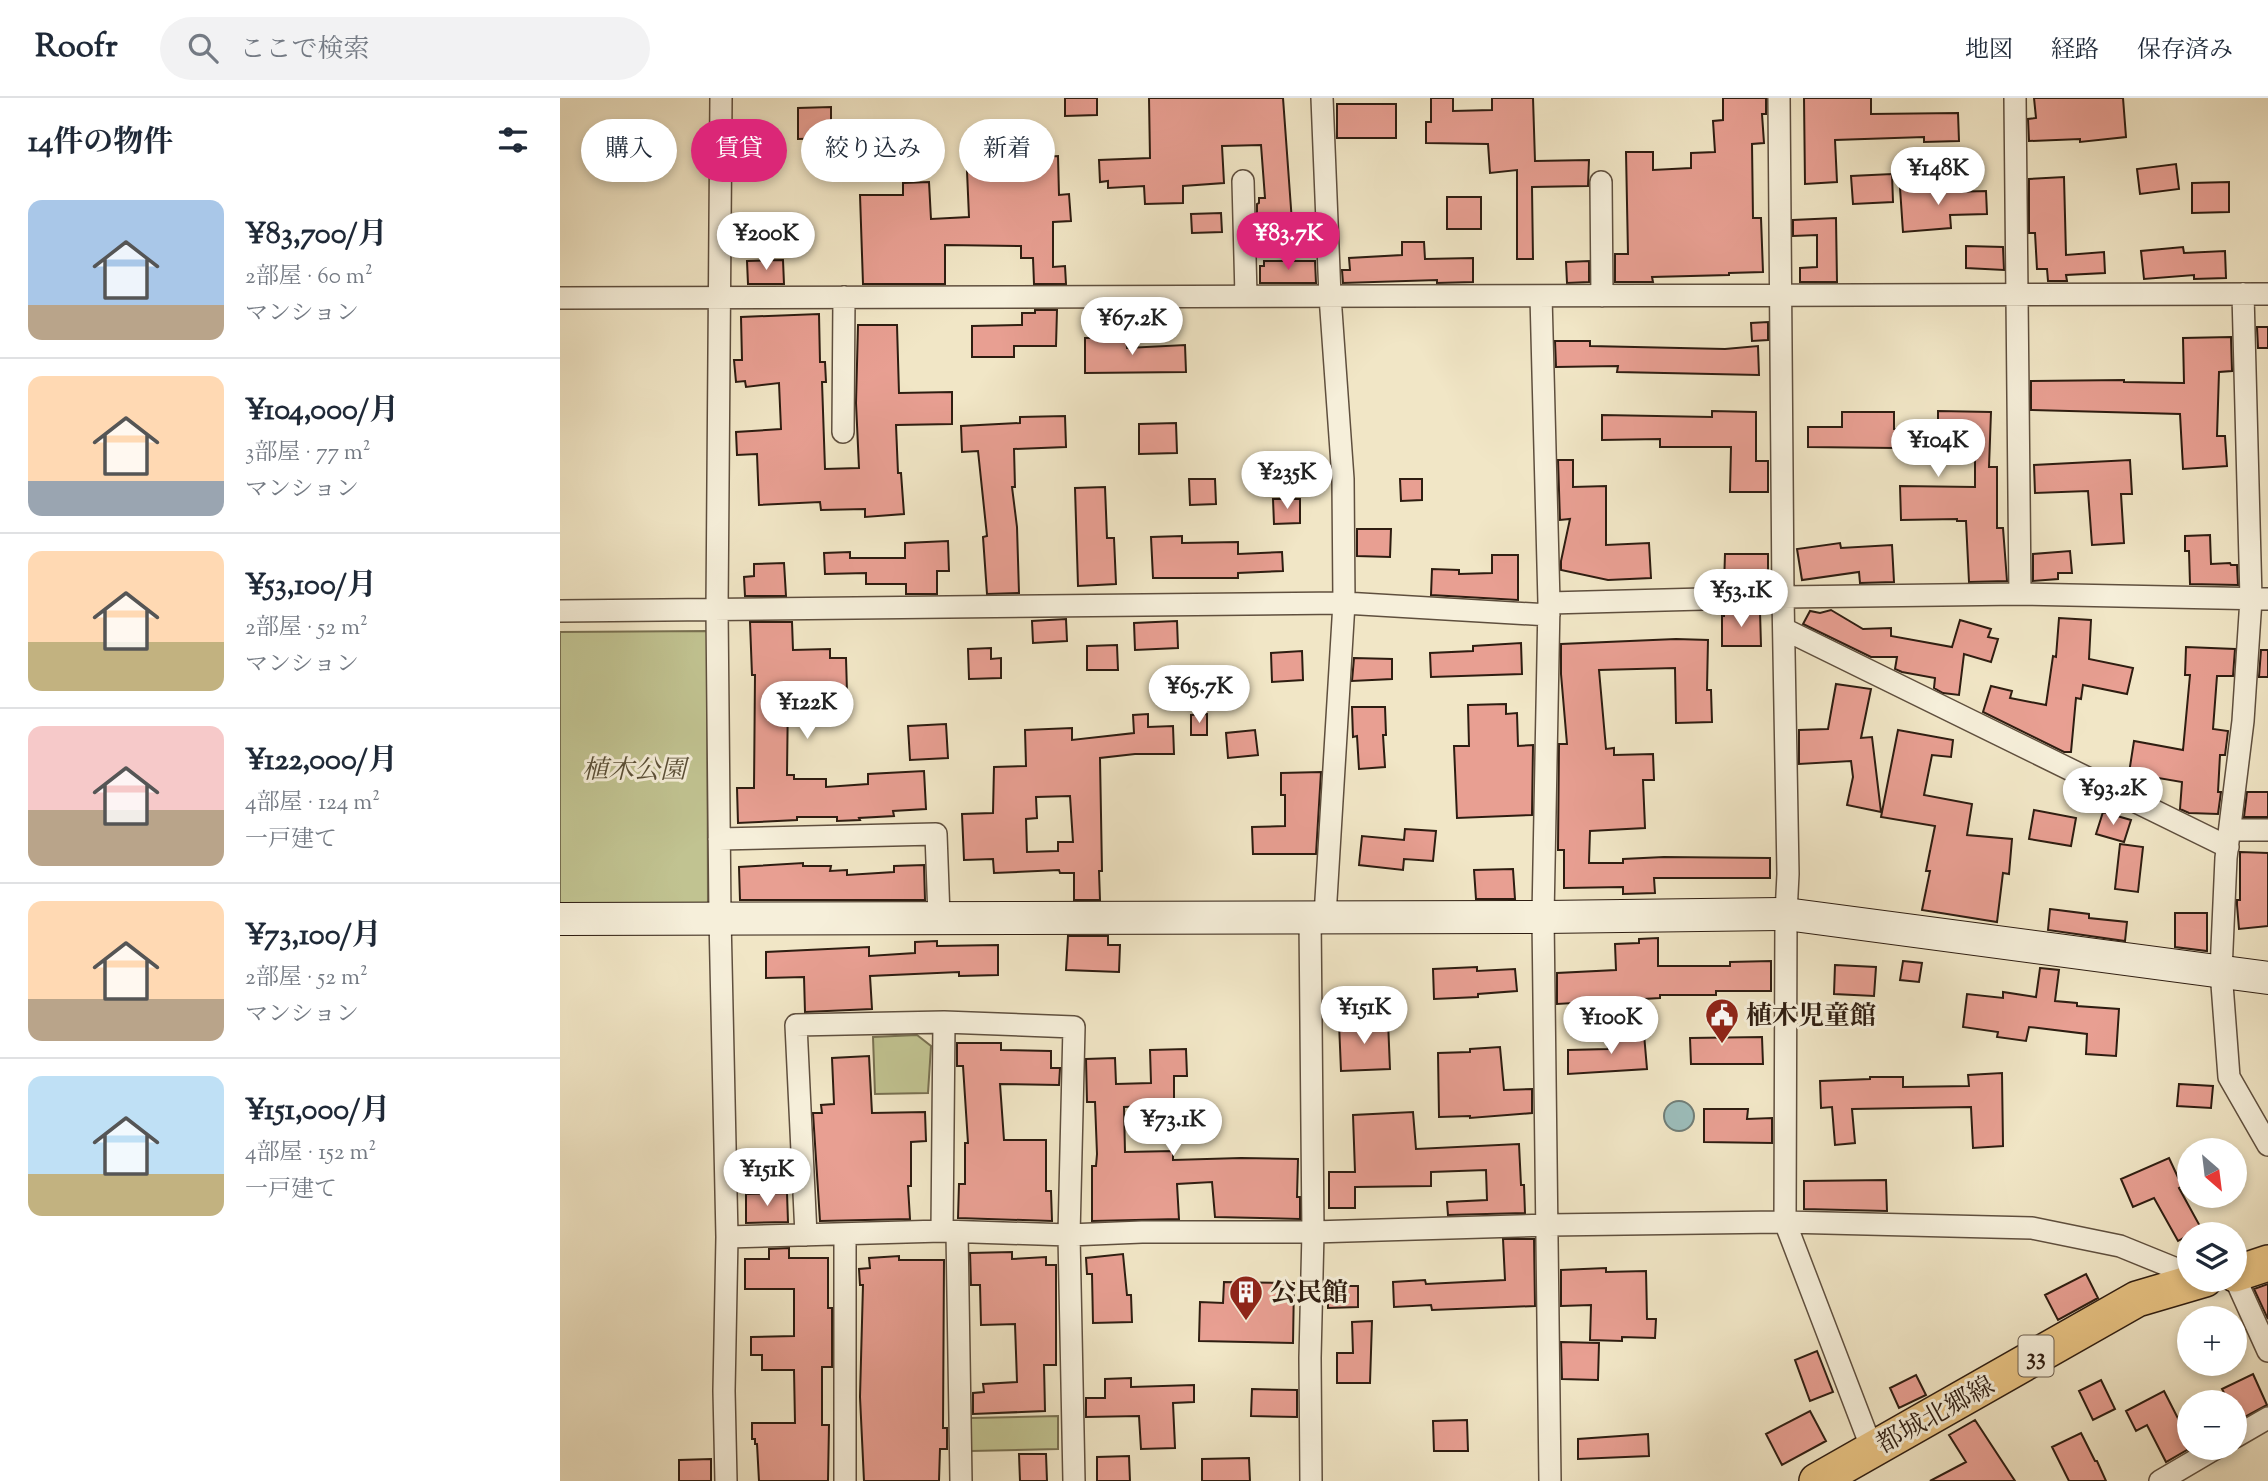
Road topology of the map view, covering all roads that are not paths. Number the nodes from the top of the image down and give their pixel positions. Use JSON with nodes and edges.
{"nodes":[{"id":1,"x":722,"y":98,"type":"edge"},
{"id":2,"x":1322,"y":98,"type":"edge"},
{"id":3,"x":1779,"y":98,"type":"edge"},
{"id":4,"x":2015,"y":98,"type":"edge"},
{"id":5,"x":1243,"y":181,"type":"dead end"},
{"id":6,"x":1601,"y":182,"type":"dead end"},
{"id":7,"x":2243,"y":294,"type":"junction"},
{"id":8,"x":2268,"y":294,"type":"edge"},
{"id":9,"x":1781,"y":295,"type":"junction"},
{"id":10,"x":2016,"y":295,"type":"junction"},
{"id":11,"x":1246,"y":296,"type":"junction"},
{"id":12,"x":1330,"y":296,"type":"junction"},
{"id":13,"x":1541,"y":296,"type":"junction"},
{"id":14,"x":1602,"y":296,"type":"junction"},
{"id":15,"x":721,"y":297,"type":"junction"},
{"id":16,"x":844,"y":297,"type":"junction"},
{"id":17,"x":560,"y":298,"type":"edge"},
{"id":18,"x":843,"y":432,"type":"dead end"},
{"id":19,"x":2020,"y":594,"type":"junction"},
{"id":20,"x":1783,"y":597,"type":"junction"},
{"id":21,"x":2260,"y":599,"type":"edge"},
{"id":22,"x":1344,"y":603,"type":"junction"},
{"id":23,"x":1549,"y":609,"type":"junction"},
{"id":24,"x":717,"y":610,"type":"junction"},
{"id":25,"x":560,"y":611,"type":"edge"},
{"id":26,"x":1784,"y":629,"type":"junction"},
{"id":27,"x":2268,"y":830,"type":"edge"},
{"id":28,"x":719,"y":839,"type":"junction"},
{"id":29,"x":2229,"y":839,"type":"junction"},
{"id":30,"x":1786,"y":914,"type":"junction"},
{"id":31,"x":1543,"y":916,"type":"junction"},
{"id":32,"x":720,"y":917,"type":"junction"},
{"id":33,"x":939,"y":917,"type":"junction"},
{"id":34,"x":1317,"y":917,"type":"junction"},
{"id":35,"x":560,"y":919,"type":"edge"},
{"id":36,"x":2221,"y":971,"type":"junction"},
{"id":37,"x":2268,"y":978,"type":"edge"},
{"id":38,"x":944,"y":1022,"type":"junction"},
{"id":39,"x":2268,"y":1145,"type":"edge"},
{"id":40,"x":1785,"y":1223,"type":"junction"},
{"id":41,"x":1548,"y":1225,"type":"junction"},
{"id":42,"x":950,"y":1232,"type":"junction"},
{"id":43,"x":1313,"y":1232,"type":"junction"},
{"id":44,"x":845,"y":1234,"type":"junction"},
{"id":45,"x":806,"y":1235,"type":"junction"},
{"id":46,"x":1069,"y":1235,"type":"junction"},
{"id":47,"x":727,"y":1237,"type":"junction"},
{"id":48,"x":2268,"y":1263,"type":"edge"},
{"id":49,"x":2177,"y":1270,"type":"edge"},
{"id":50,"x":2247,"y":1271,"type":"edge"},
{"id":51,"x":2177,"y":1287,"type":"edge"},
{"id":52,"x":2242,"y":1292,"type":"edge"},
{"id":53,"x":2268,"y":1351,"type":"edge"},
{"id":54,"x":2268,"y":1418,"type":"edge"},
{"id":55,"x":2247,"y":1430,"type":"edge"},
{"id":56,"x":1872,"y":1449,"type":"junction"},
{"id":57,"x":2196,"y":1460,"type":"edge"},
{"id":58,"x":726,"y":1481,"type":"edge"},
{"id":59,"x":845,"y":1481,"type":"edge"},
{"id":60,"x":961,"y":1481,"type":"edge"},
{"id":61,"x":1074,"y":1481,"type":"edge"},
{"id":62,"x":1311,"y":1481,"type":"edge"},
{"id":63,"x":1550,"y":1481,"type":"edge"},
{"id":64,"x":1816,"y":1481,"type":"edge"},
{"id":65,"x":2160,"y":1481,"type":"edge"}],
"edges":[{"from":1,"to":15,"type":"street"},
{"from":2,"to":12,"type":"street"},
{"from":3,"to":9,"type":"street"},
{"from":4,"to":10,"type":"street"},
{"from":5,"to":11,"type":"street"},
{"from":6,"to":14,"type":"street"},
{"from":7,"to":8,"type":"street"},
{"from":7,"to":10,"type":"street"},
{"from":7,"to":21,"type":"street"},
{"from":9,"to":10,"type":"street"},
{"from":9,"to":14,"type":"street"},
{"from":9,"to":20,"type":"street"},
{"from":10,"to":19,"type":"street"},
{"from":11,"to":12,"type":"street"},
{"from":11,"to":16,"type":"street"},
{"from":12,"to":13,"type":"street"},
{"from":12,"to":22,"type":"street"},
{"from":13,"to":14,"type":"street"},
{"from":13,"to":23,"type":"street"},
{"from":15,"to":16,"type":"street"},
{"from":15,"to":17,"type":"street"},
{"from":15,"to":24,"type":"street"},
{"from":16,"to":18,"type":"street"},
{"from":19,"to":20,"type":"street"},
{"from":19,"to":21,"type":"street"},
{"from":20,"to":23,"type":"street"},
{"from":20,"to":26,"type":"street"},
{"from":21,"to":29,"type":"street"},
{"from":22,"to":23,"type":"street"},
{"from":22,"to":24,"type":"street"},
{"from":22,"to":34,"type":"street"},
{"from":23,"to":31,"type":"street"},
{"from":24,"to":25,"type":"street"},
{"from":24,"to":28,"type":"street"},
{"from":26,"to":29,"type":"street"},
{"from":26,"to":30,"type":"street"},
{"from":27,"to":29,"type":"street"},
{"from":28,"to":32,"type":"street"},
{"from":28,"to":33,"type":"street"},
{"from":29,"to":36,"type":"street"},
{"from":30,"to":31,"type":"street"},
{"from":30,"to":36,"type":"street"},
{"from":30,"to":40,"type":"street"},
{"from":31,"to":34,"type":"street"},
{"from":31,"to":41,"type":"street"},
{"from":32,"to":33,"type":"street"},
{"from":32,"to":35,"type":"street"},
{"from":32,"to":47,"type":"street"},
{"from":33,"to":34,"type":"street"},
{"from":34,"to":43,"type":"street"},
{"from":36,"to":37,"type":"street"},
{"from":36,"to":39,"type":"street"},
{"from":38,"to":42,"type":"street"},
{"from":38,"to":45,"type":"street"},
{"from":38,"to":46,"type":"street"},
{"from":40,"to":41,"type":"street"},
{"from":40,"to":49,"type":"street"},
{"from":40,"to":56,"type":"street"},
{"from":41,"to":43,"type":"street"},
{"from":41,"to":63,"type":"street"},
{"from":42,"to":44,"type":"street"},
{"from":42,"to":46,"type":"street"},
{"from":42,"to":60,"type":"street"},
{"from":43,"to":46,"type":"street"},
{"from":43,"to":62,"type":"street"},
{"from":44,"to":45,"type":"street"},
{"from":44,"to":59,"type":"street"},
{"from":45,"to":47,"type":"street"},
{"from":46,"to":61,"type":"street"},
{"from":47,"to":58,"type":"street"},
{"from":48,"to":50,"type":"main road"},
{"from":51,"to":56,"type":"main road","name":"都城北郷線","number":"33"},
{"from":52,"to":53,"type":"street"},
{"from":54,"to":55,"type":"street"},
{"from":56,"to":64,"type":"main road","name":"都城北郷線","number":"33"},
{"from":57,"to":65,"type":"street"}]}
